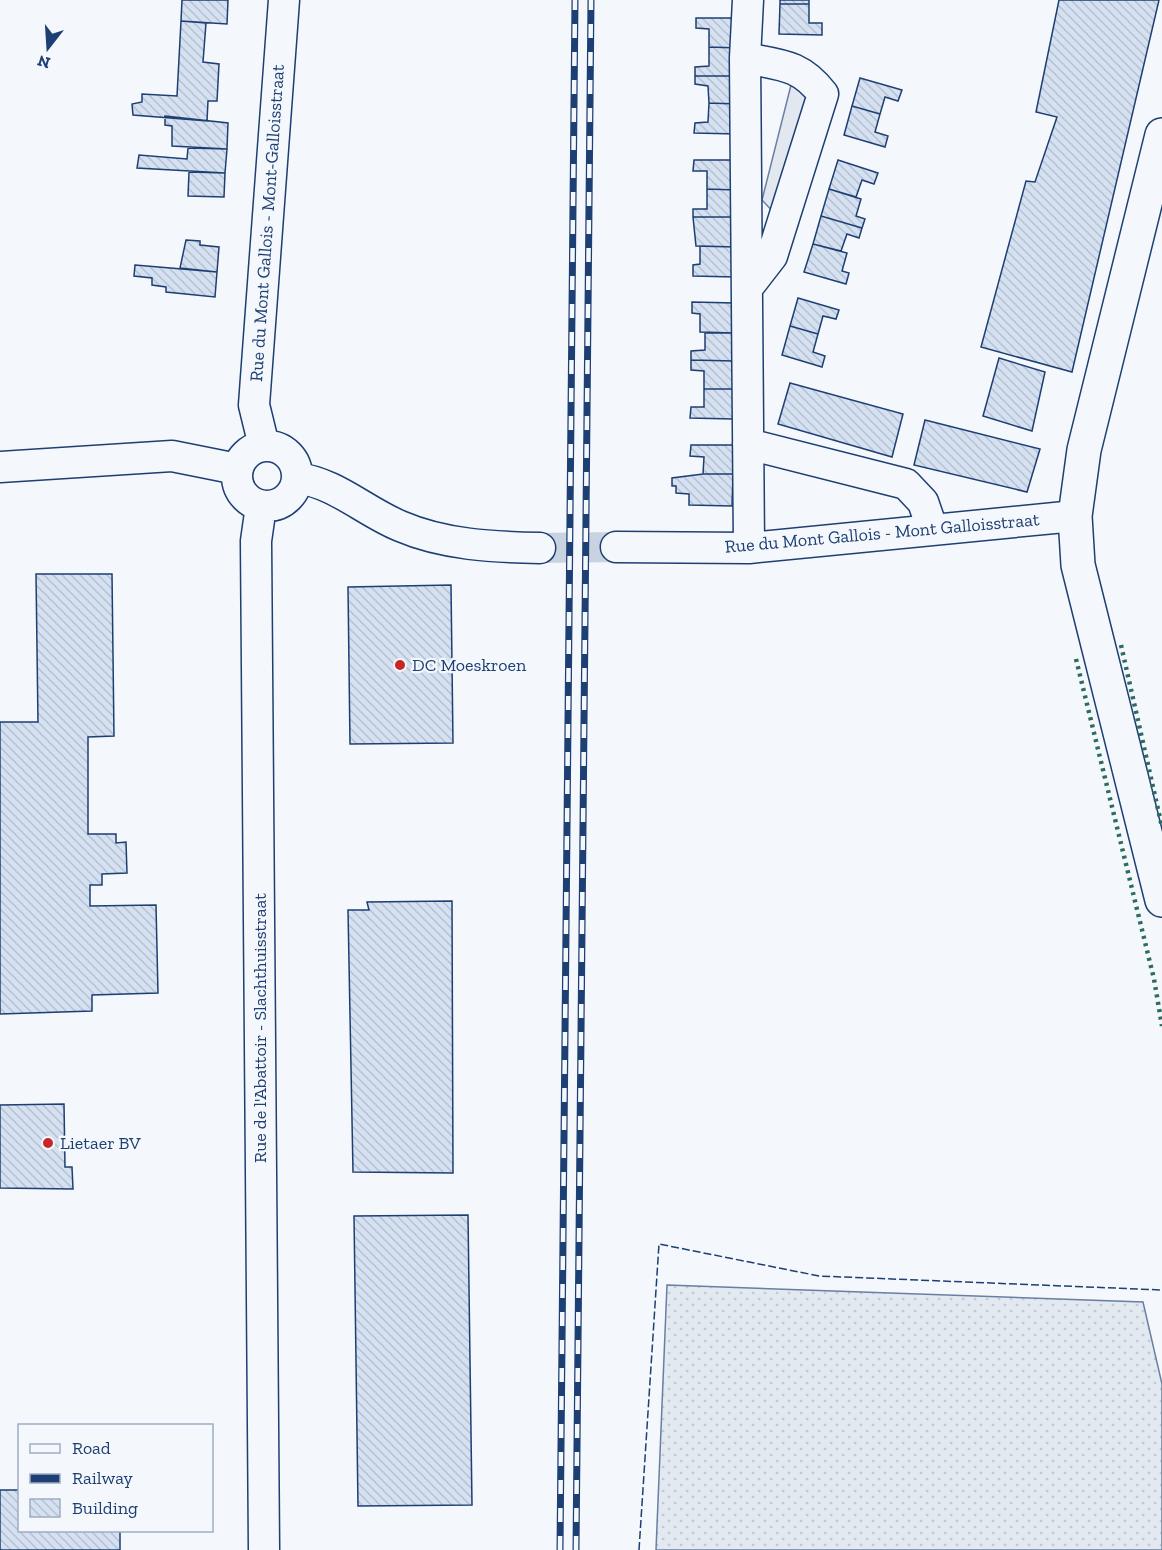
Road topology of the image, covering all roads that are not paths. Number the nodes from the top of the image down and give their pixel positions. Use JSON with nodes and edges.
{"nodes":[{"id":1,"x":284,"y":0,"type":"edge"},
{"id":2,"x":748,"y":0,"type":"edge"},
{"id":3,"x":745,"y":58,"type":"junction"},
{"id":4,"x":1162,"y":135,"type":"edge"},
{"id":5,"x":748,"y":287,"type":"junction"},
{"id":6,"x":748,"y":444,"type":"junction"},
{"id":7,"x":264,"y":446,"type":"junction"},
{"id":8,"x":0,"y":466,"type":"edge"},
{"id":9,"x":237,"y":469,"type":"junction"},
{"id":10,"x":297,"y":478,"type":"junction"},
{"id":11,"x":261,"y":506,"type":"junction"},
{"id":12,"x":1075,"y":516,"type":"junction"},
{"id":13,"x":932,"y":528,"type":"junction"},
{"id":14,"x":616,"y":547,"type":"tunnel mouth"},
{"id":15,"x":540,"y":548,"type":"tunnel mouth"},
{"id":16,"x":749,"y":548,"type":"junction"},
{"id":17,"x":1162,"y":900,"type":"edge"},
{"id":18,"x":264,"y":1550,"type":"edge"}],
"edges":[{"from":1,"to":7,"type":"street","name":"Rue du Mont Gallois - Mont-Galloisstraat"},
{"from":2,"to":3,"type":"street"},
{"from":3,"to":5,"type":"street"},
{"from":3,"to":5,"type":"street"},
{"from":4,"to":12,"type":"main road"},
{"from":5,"to":6,"type":"street"},
{"from":6,"to":13,"type":"street"},
{"from":6,"to":16,"type":"street"},
{"from":7,"to":9,"type":"street"},
{"from":7,"to":10,"type":"street"},
{"from":8,"to":9,"type":"street"},
{"from":9,"to":11,"type":"street"},
{"from":10,"to":11,"type":"street"},
{"from":10,"to":15,"type":"street"},
{"from":11,"to":18,"type":"street","name":"Rue de l'Abattoir - Slachthuisstraat"},
{"from":12,"to":13,"type":"street","name":"Rue du Mont Gallois - Mont Galloisstraat"},
{"from":12,"to":17,"type":"main road"},
{"from":13,"to":16,"type":"street","name":"Rue du Mont Gallois - Mont Galloisstraat"},
{"from":14,"to":16,"type":"street","name":"Rue du Mont Gallois - Mont Galloisstraat"}]}
